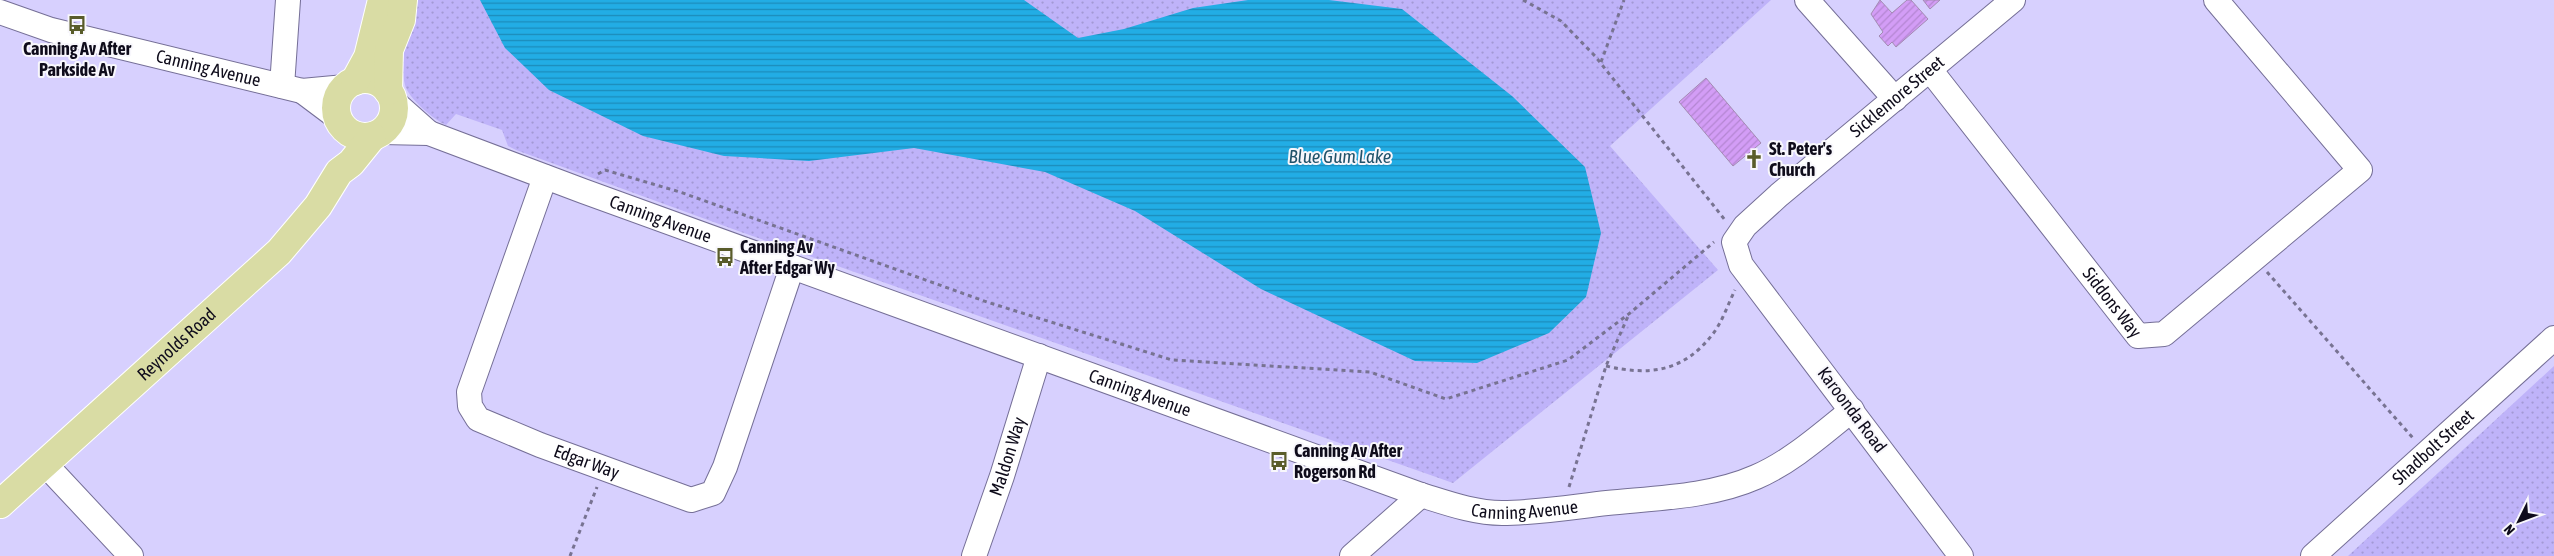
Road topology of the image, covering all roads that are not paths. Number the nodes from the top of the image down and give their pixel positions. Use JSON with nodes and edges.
{"nodes":[{"id":1,"x":288,"y":0,"type":"edge"},
{"id":2,"x":382,"y":0,"type":"edge"},
{"id":3,"x":403,"y":0,"type":"edge"},
{"id":4,"x":1807,"y":0,"type":"edge"},
{"id":5,"x":2013,"y":0,"type":"edge"},
{"id":6,"x":2216,"y":0,"type":"edge"},
{"id":7,"x":0,"y":12,"type":"edge"},
{"id":8,"x":1931,"y":70,"type":"junction"},
{"id":9,"x":350,"y":84,"type":"junction"},
{"id":10,"x":292,"y":88,"type":"junction"},
{"id":11,"x":391,"y":96,"type":"junction"},
{"id":12,"x":1895,"y":99,"type":"junction"},
{"id":13,"x":340,"y":122,"type":"junction"},
{"id":14,"x":429,"y":133,"type":"junction"},
{"id":15,"x":377,"y":134,"type":"junction"},
{"id":16,"x":339,"y":172,"type":"junction"},
{"id":17,"x":545,"y":177,"type":"junction"},
{"id":18,"x":792,"y":267,"type":"junction"},
{"id":19,"x":1740,"y":273,"type":"joint"},
{"id":20,"x":2554,"y":338,"type":"edge"},
{"id":21,"x":1039,"y":356,"type":"junction"},
{"id":22,"x":1852,"y":410,"type":"junction"},
{"id":23,"x":44,"y":463,"type":"junction"},
{"id":24,"x":1420,"y":495,"type":"junction"},
{"id":25,"x":0,"y":504,"type":"edge"},
{"id":26,"x":131,"y":556,"type":"edge"},
{"id":27,"x":974,"y":556,"type":"edge"},
{"id":28,"x":1352,"y":556,"type":"edge"},
{"id":29,"x":1961,"y":556,"type":"edge"},
{"id":30,"x":2314,"y":556,"type":"edge"}],
"edges":[{"from":1,"to":10,"type":"street"},
{"from":2,"to":9,"type":"main road"},
{"from":3,"to":11,"type":"main road"},
{"from":4,"to":12,"type":"street"},
{"from":5,"to":8,"type":"street","name":"Sicklemore Street"},
{"from":6,"to":8,"type":"street","name":"Siddons Way"},
{"from":7,"to":10,"type":"street","name":"Canning Avenue"},
{"from":8,"to":12,"type":"street","name":"Sicklemore Street"},
{"from":9,"to":10,"type":"street","name":"Canning Avenue"},
{"from":9,"to":11,"type":"main road","name":"Canning Avenue"},
{"from":9,"to":13,"type":"main road"},
{"from":10,"to":13,"type":"street","name":"Canning Avenue"},
{"from":11,"to":14,"type":"street","name":"Canning Avenue"},
{"from":11,"to":15,"type":"main road"},
{"from":12,"to":19,"type":"street","name":"Sicklemore Street"},
{"from":13,"to":15,"type":"main road","name":"Canning Avenue"},
{"from":13,"to":16,"type":"main road"},
{"from":14,"to":15,"type":"street","name":"Canning Avenue"},
{"from":14,"to":17,"type":"street","name":"Canning Avenue"},
{"from":15,"to":16,"type":"main road","name":"Reynolds Road"},
{"from":16,"to":23,"type":"main road","name":"Reynolds Road"},
{"from":17,"to":18,"type":"street","name":"Canning Avenue"},
{"from":17,"to":18,"type":"street","name":"Edgar Way"},
{"from":18,"to":21,"type":"street","name":"Canning Avenue"},
{"from":19,"to":22,"type":"street","name":"Karoonda Road"},
{"from":20,"to":30,"type":"street","name":"Shadbolt Street"},
{"from":21,"to":24,"type":"street","name":"Canning Avenue"},
{"from":21,"to":27,"type":"street","name":"Maldon Way"},
{"from":22,"to":24,"type":"street","name":"Canning Avenue"},
{"from":22,"to":29,"type":"street","name":"Karoonda Road"},
{"from":23,"to":25,"type":"main road","name":"Reynolds Road"},
{"from":23,"to":26,"type":"street"},
{"from":24,"to":28,"type":"street"}]}
